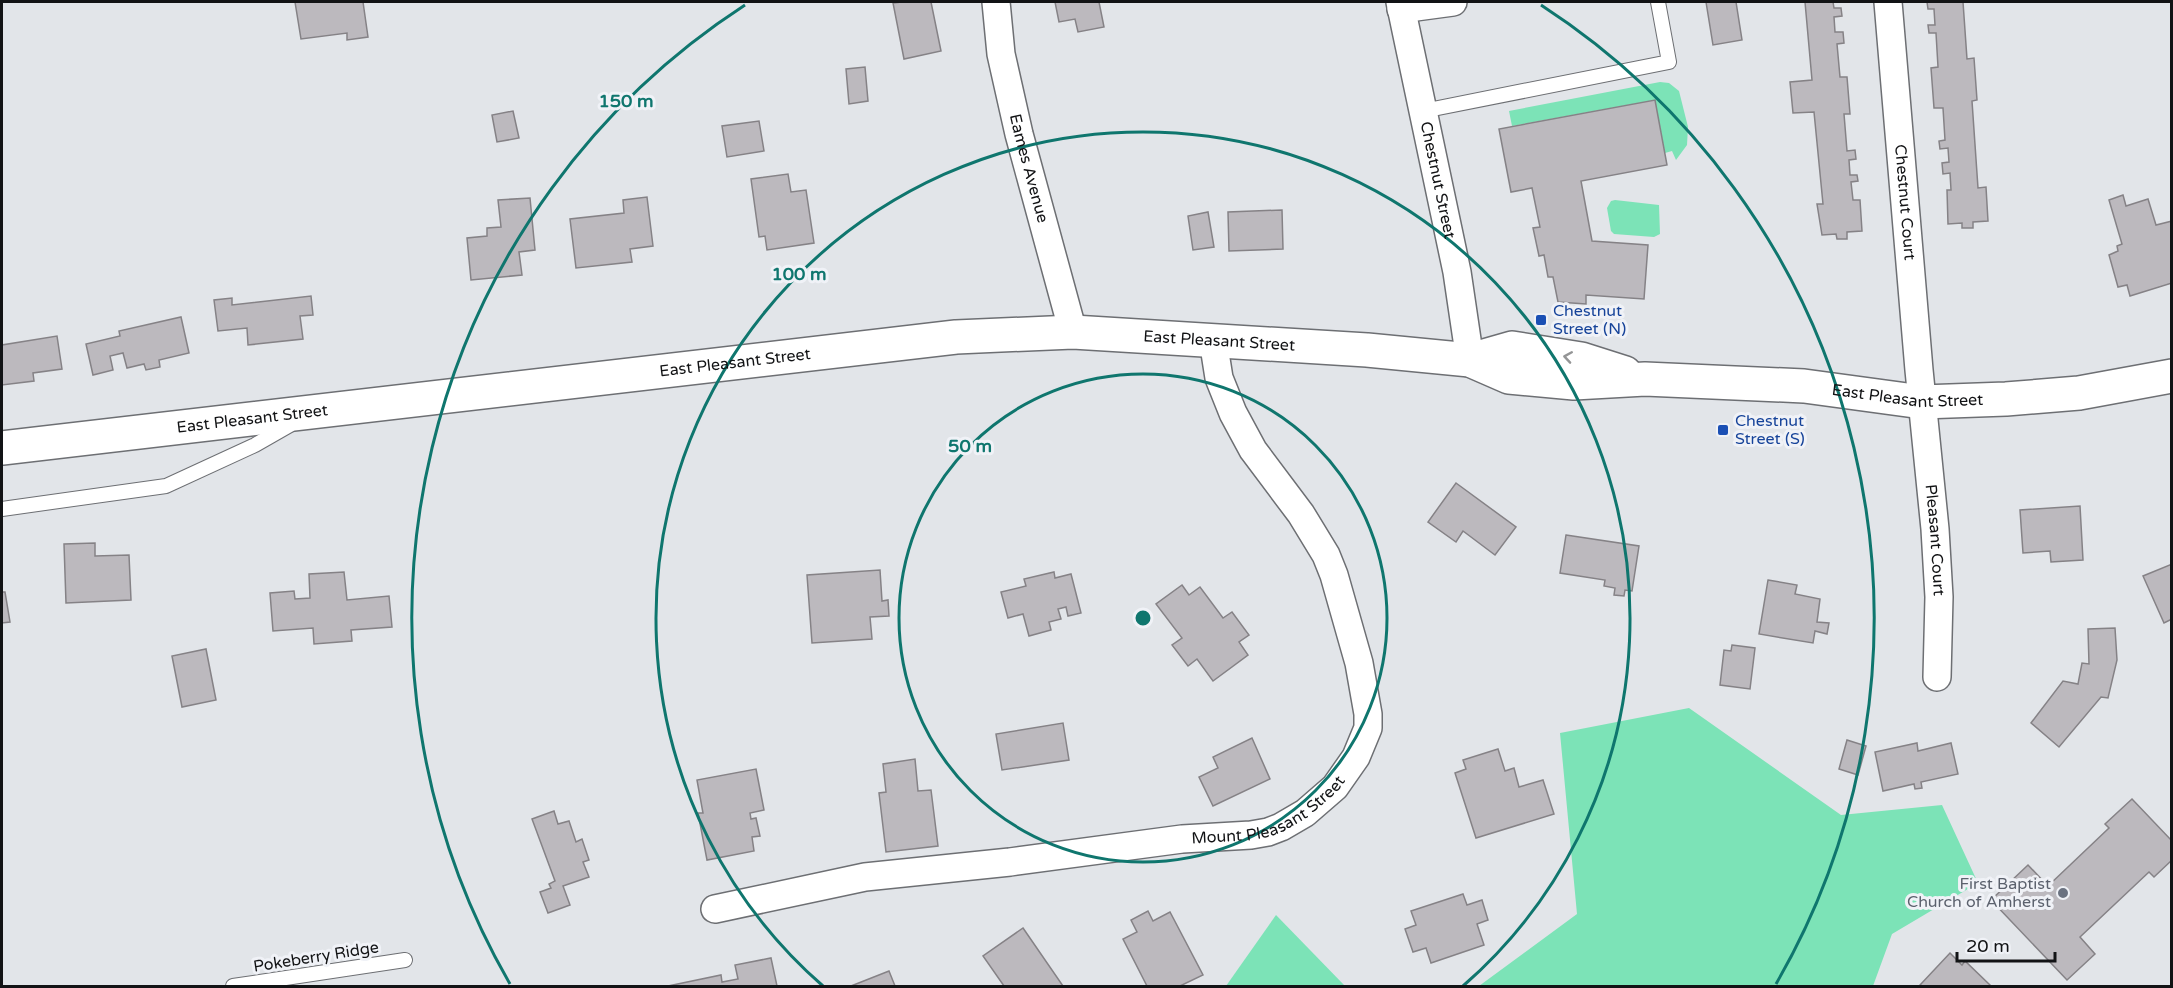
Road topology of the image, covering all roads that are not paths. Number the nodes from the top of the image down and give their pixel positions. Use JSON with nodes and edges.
{"nodes":[{"id":1,"x":996,"y":2,"type":"edge"},
{"id":2,"x":1453,"y":2,"type":"edge"},
{"id":3,"x":1658,"y":2,"type":"edge"},
{"id":4,"x":1888,"y":2,"type":"edge"},
{"id":5,"x":1400,"y":5,"type":"edge"},
{"id":6,"x":1423,"y":111,"type":"junction"},
{"id":7,"x":1073,"y":332,"type":"junction"},
{"id":8,"x":1213,"y":340,"type":"junction"},
{"id":9,"x":1470,"y":360,"type":"junction"},
{"id":10,"x":2172,"y":376,"type":"edge"},
{"id":11,"x":1922,"y":402,"type":"junction"},
{"id":12,"x":313,"y":412,"type":"junction"},
{"id":13,"x":2,"y":448,"type":"edge"},
{"id":14,"x":2,"y":509,"type":"edge"},
{"id":15,"x":1937,"y":677,"type":"dead end"},
{"id":16,"x":715,"y":909,"type":"dead end"},
{"id":17,"x":405,"y":960,"type":"dead end"},
{"id":18,"x":233,"y":987,"type":"edge"}],
"edges":[{"from":1,"to":7,"type":"street","name":"Eames Avenue"},
{"from":2,"to":5,"type":"street"},
{"from":3,"to":6,"type":"lane"},
{"from":4,"to":11,"type":"street","name":"Chestnut Court"},
{"from":5,"to":6,"type":"street","name":"Chestnut Street"},
{"from":6,"to":9,"type":"street","name":"Chestnut Street"},
{"from":7,"to":8,"type":"main road","name":"East Pleasant Street"},
{"from":7,"to":12,"type":"main road","name":"East Pleasant Street"},
{"from":8,"to":9,"type":"main road","name":"East Pleasant Street"},
{"from":8,"to":16,"type":"street","name":"Mount Pleasant Street"},
{"from":9,"to":11,"type":"main road","name":"East Pleasant Street"},
{"from":10,"to":11,"type":"main road","name":"East Pleasant Street"},
{"from":11,"to":15,"type":"street","name":"Pleasant Court"},
{"from":12,"to":13,"type":"main road","name":"East Pleasant Street"},
{"from":12,"to":14,"type":"lane"},
{"from":17,"to":18,"type":"lane","name":"Pokeberry Ridge"}]}
